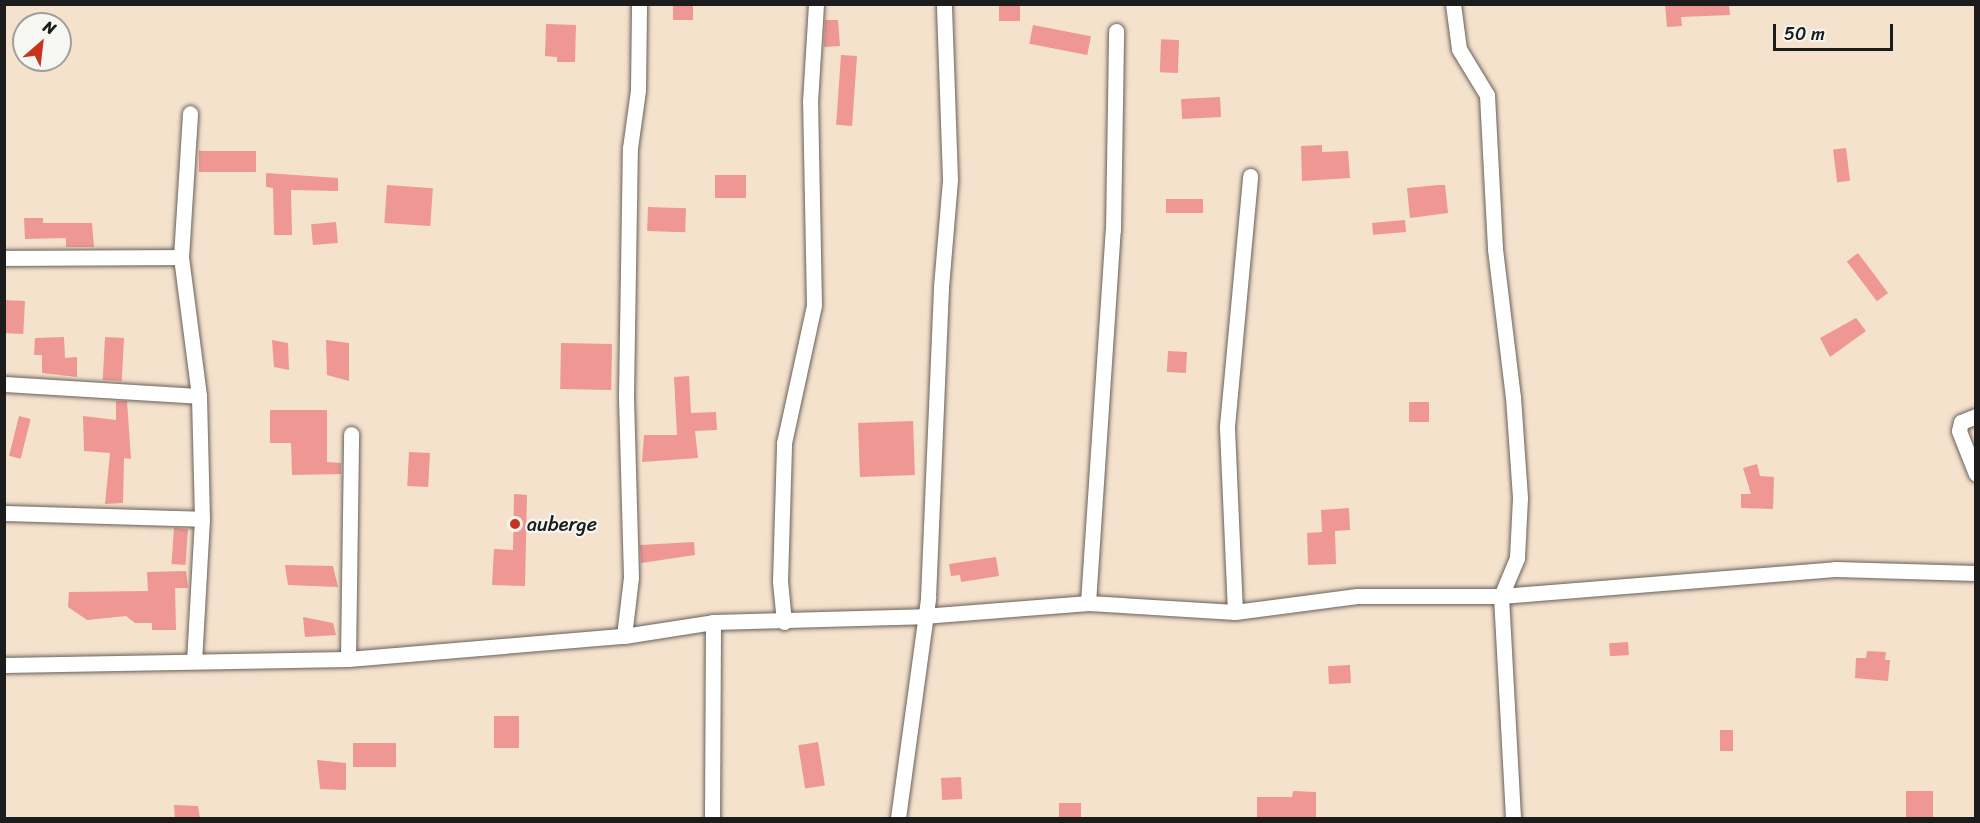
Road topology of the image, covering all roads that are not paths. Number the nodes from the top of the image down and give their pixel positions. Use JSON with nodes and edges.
{"nodes":[{"id":1,"x":639,"y":4,"type":"edge"},
{"id":2,"x":816,"y":4,"type":"edge"},
{"id":3,"x":945,"y":4,"type":"edge"},
{"id":4,"x":1453,"y":4,"type":"edge"},
{"id":5,"x":1116,"y":31,"type":"dead end"},
{"id":6,"x":190,"y":112,"type":"dead end"},
{"id":7,"x":1250,"y":176,"type":"dead end"},
{"id":8,"x":181,"y":257,"type":"junction"},
{"id":9,"x":4,"y":258,"type":"edge"},
{"id":10,"x":4,"y":384,"type":"edge"},
{"id":11,"x":199,"y":396,"type":"junction"},
{"id":12,"x":1976,"y":416,"type":"edge"},
{"id":13,"x":351,"y":434,"type":"dead end"},
{"id":14,"x":1976,"y":474,"type":"edge"},
{"id":15,"x":4,"y":513,"type":"edge"},
{"id":16,"x":202,"y":519,"type":"junction"},
{"id":17,"x":1976,"y":573,"type":"edge"},
{"id":18,"x":1502,"y":596,"type":"junction"},
{"id":19,"x":1088,"y":603,"type":"junction"},
{"id":20,"x":1235,"y":612,"type":"junction"},
{"id":21,"x":923,"y":616,"type":"junction"},
{"id":22,"x":713,"y":622,"type":"junction"},
{"id":23,"x":784,"y":622,"type":"junction"},
{"id":24,"x":624,"y":636,"type":"junction"},
{"id":25,"x":348,"y":659,"type":"junction"},
{"id":26,"x":194,"y":661,"type":"junction"},
{"id":27,"x":4,"y":665,"type":"edge"},
{"id":28,"x":712,"y":819,"type":"edge"},
{"id":29,"x":898,"y":819,"type":"edge"},
{"id":30,"x":1513,"y":819,"type":"edge"}],
"edges":[{"from":1,"to":24,"type":"street"},
{"from":2,"to":23,"type":"street"},
{"from":3,"to":21,"type":"street"},
{"from":4,"to":18,"type":"street"},
{"from":5,"to":19,"type":"street"},
{"from":6,"to":8,"type":"street"},
{"from":7,"to":20,"type":"street"},
{"from":8,"to":9,"type":"street"},
{"from":8,"to":11,"type":"street"},
{"from":10,"to":11,"type":"street"},
{"from":11,"to":16,"type":"street"},
{"from":12,"to":14,"type":"street"},
{"from":13,"to":25,"type":"street"},
{"from":15,"to":16,"type":"street"},
{"from":16,"to":26,"type":"street"},
{"from":17,"to":18,"type":"street"},
{"from":18,"to":20,"type":"street"},
{"from":18,"to":30,"type":"street"},
{"from":19,"to":20,"type":"street"},
{"from":19,"to":21,"type":"street"},
{"from":21,"to":23,"type":"street"},
{"from":21,"to":29,"type":"street"},
{"from":22,"to":23,"type":"street"},
{"from":22,"to":24,"type":"street"},
{"from":22,"to":28,"type":"street"},
{"from":24,"to":25,"type":"street"},
{"from":25,"to":26,"type":"street"},
{"from":26,"to":27,"type":"street"}]}
